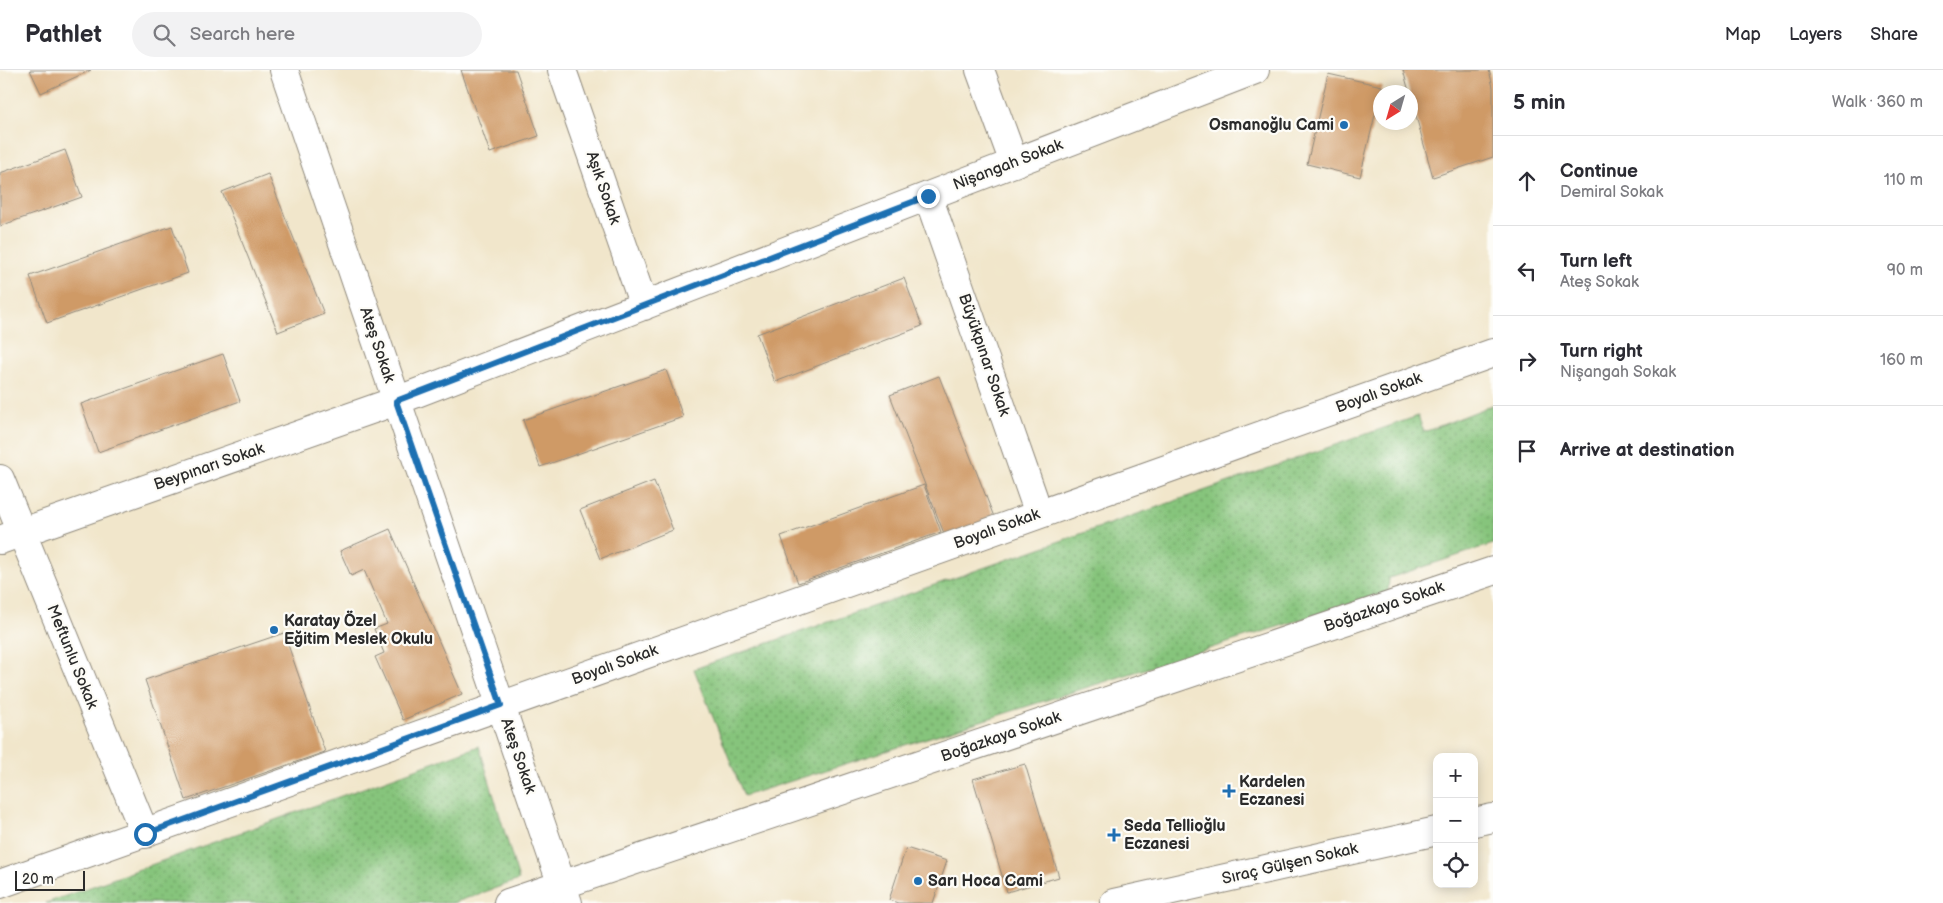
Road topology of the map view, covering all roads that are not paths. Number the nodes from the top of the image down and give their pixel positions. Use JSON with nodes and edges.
{"nodes":[{"id":1,"x":284,"y":70,"type":"edge"},
{"id":2,"x":562,"y":70,"type":"edge"},
{"id":3,"x":980,"y":70,"type":"edge"},
{"id":4,"x":1255,"y":70,"type":"edge"},
{"id":5,"x":1014,"y":163,"type":"junction"},
{"id":6,"x":928,"y":196,"type":"junction"},
{"id":7,"x":644,"y":306,"type":"junction"},
{"id":8,"x":1493,"y":353,"type":"edge"},
{"id":9,"x":396,"y":401,"type":"junction"},
{"id":10,"x":0,"y":479,"type":"edge"},
{"id":11,"x":1039,"y":514,"type":"junction"},
{"id":12,"x":11,"y":537,"type":"edge"},
{"id":13,"x":1493,"y":571,"type":"edge"},
{"id":14,"x":501,"y":705,"type":"junction"},
{"id":15,"x":1493,"y":818,"type":"edge"},
{"id":16,"x":1478,"y":821,"type":"edge"},
{"id":17,"x":1433,"y":832,"type":"edge"},
{"id":18,"x":145,"y":834,"type":"junction"},
{"id":19,"x":0,"y":884,"type":"edge"},
{"id":20,"x":565,"y":894,"type":"edge"},
{"id":21,"x":508,"y":903,"type":"edge"},
{"id":22,"x":1114,"y":903,"type":"edge"}],
"edges":[{"from":1,"to":9,"type":"street","name":"Ateş Sokak"},
{"from":2,"to":7,"type":"street","name":"Aşık Sokak"},
{"from":3,"to":5,"type":"street"},
{"from":4,"to":5,"type":"street","name":"Nişangah Sokak"},
{"from":5,"to":6,"type":"street","name":"Nişangah Sokak"},
{"from":6,"to":7,"type":"street","name":"Nişangah Sokak"},
{"from":6,"to":11,"type":"street","name":"Büyükpınar Sokak"},
{"from":7,"to":9,"type":"street","name":"Nişangah Sokak"},
{"from":8,"to":11,"type":"street","name":"Boyalı Sokak"},
{"from":9,"to":12,"type":"street","name":"Beypınarı Sokak"},
{"from":9,"to":14,"type":"street","name":"Ateş Sokak"},
{"from":10,"to":12,"type":"street","name":"Meftunlu Sokak"},
{"from":11,"to":14,"type":"street","name":"Boyalı Sokak"},
{"from":12,"to":18,"type":"street","name":"Meftunlu Sokak"},
{"from":13,"to":20,"type":"street","name":"Boğazkaya Sokak"},
{"from":14,"to":18,"type":"street","name":"Boyalı Sokak"},
{"from":14,"to":20,"type":"street","name":"Ateş Sokak"},
{"from":15,"to":16,"type":"street"},
{"from":17,"to":22,"type":"street","name":"Sıraç Gülşen Sokak"},
{"from":18,"to":19,"type":"street","name":"Boyalı Sokak"},
{"from":20,"to":21,"type":"street","name":"Boğazkaya Sokak"}]}
